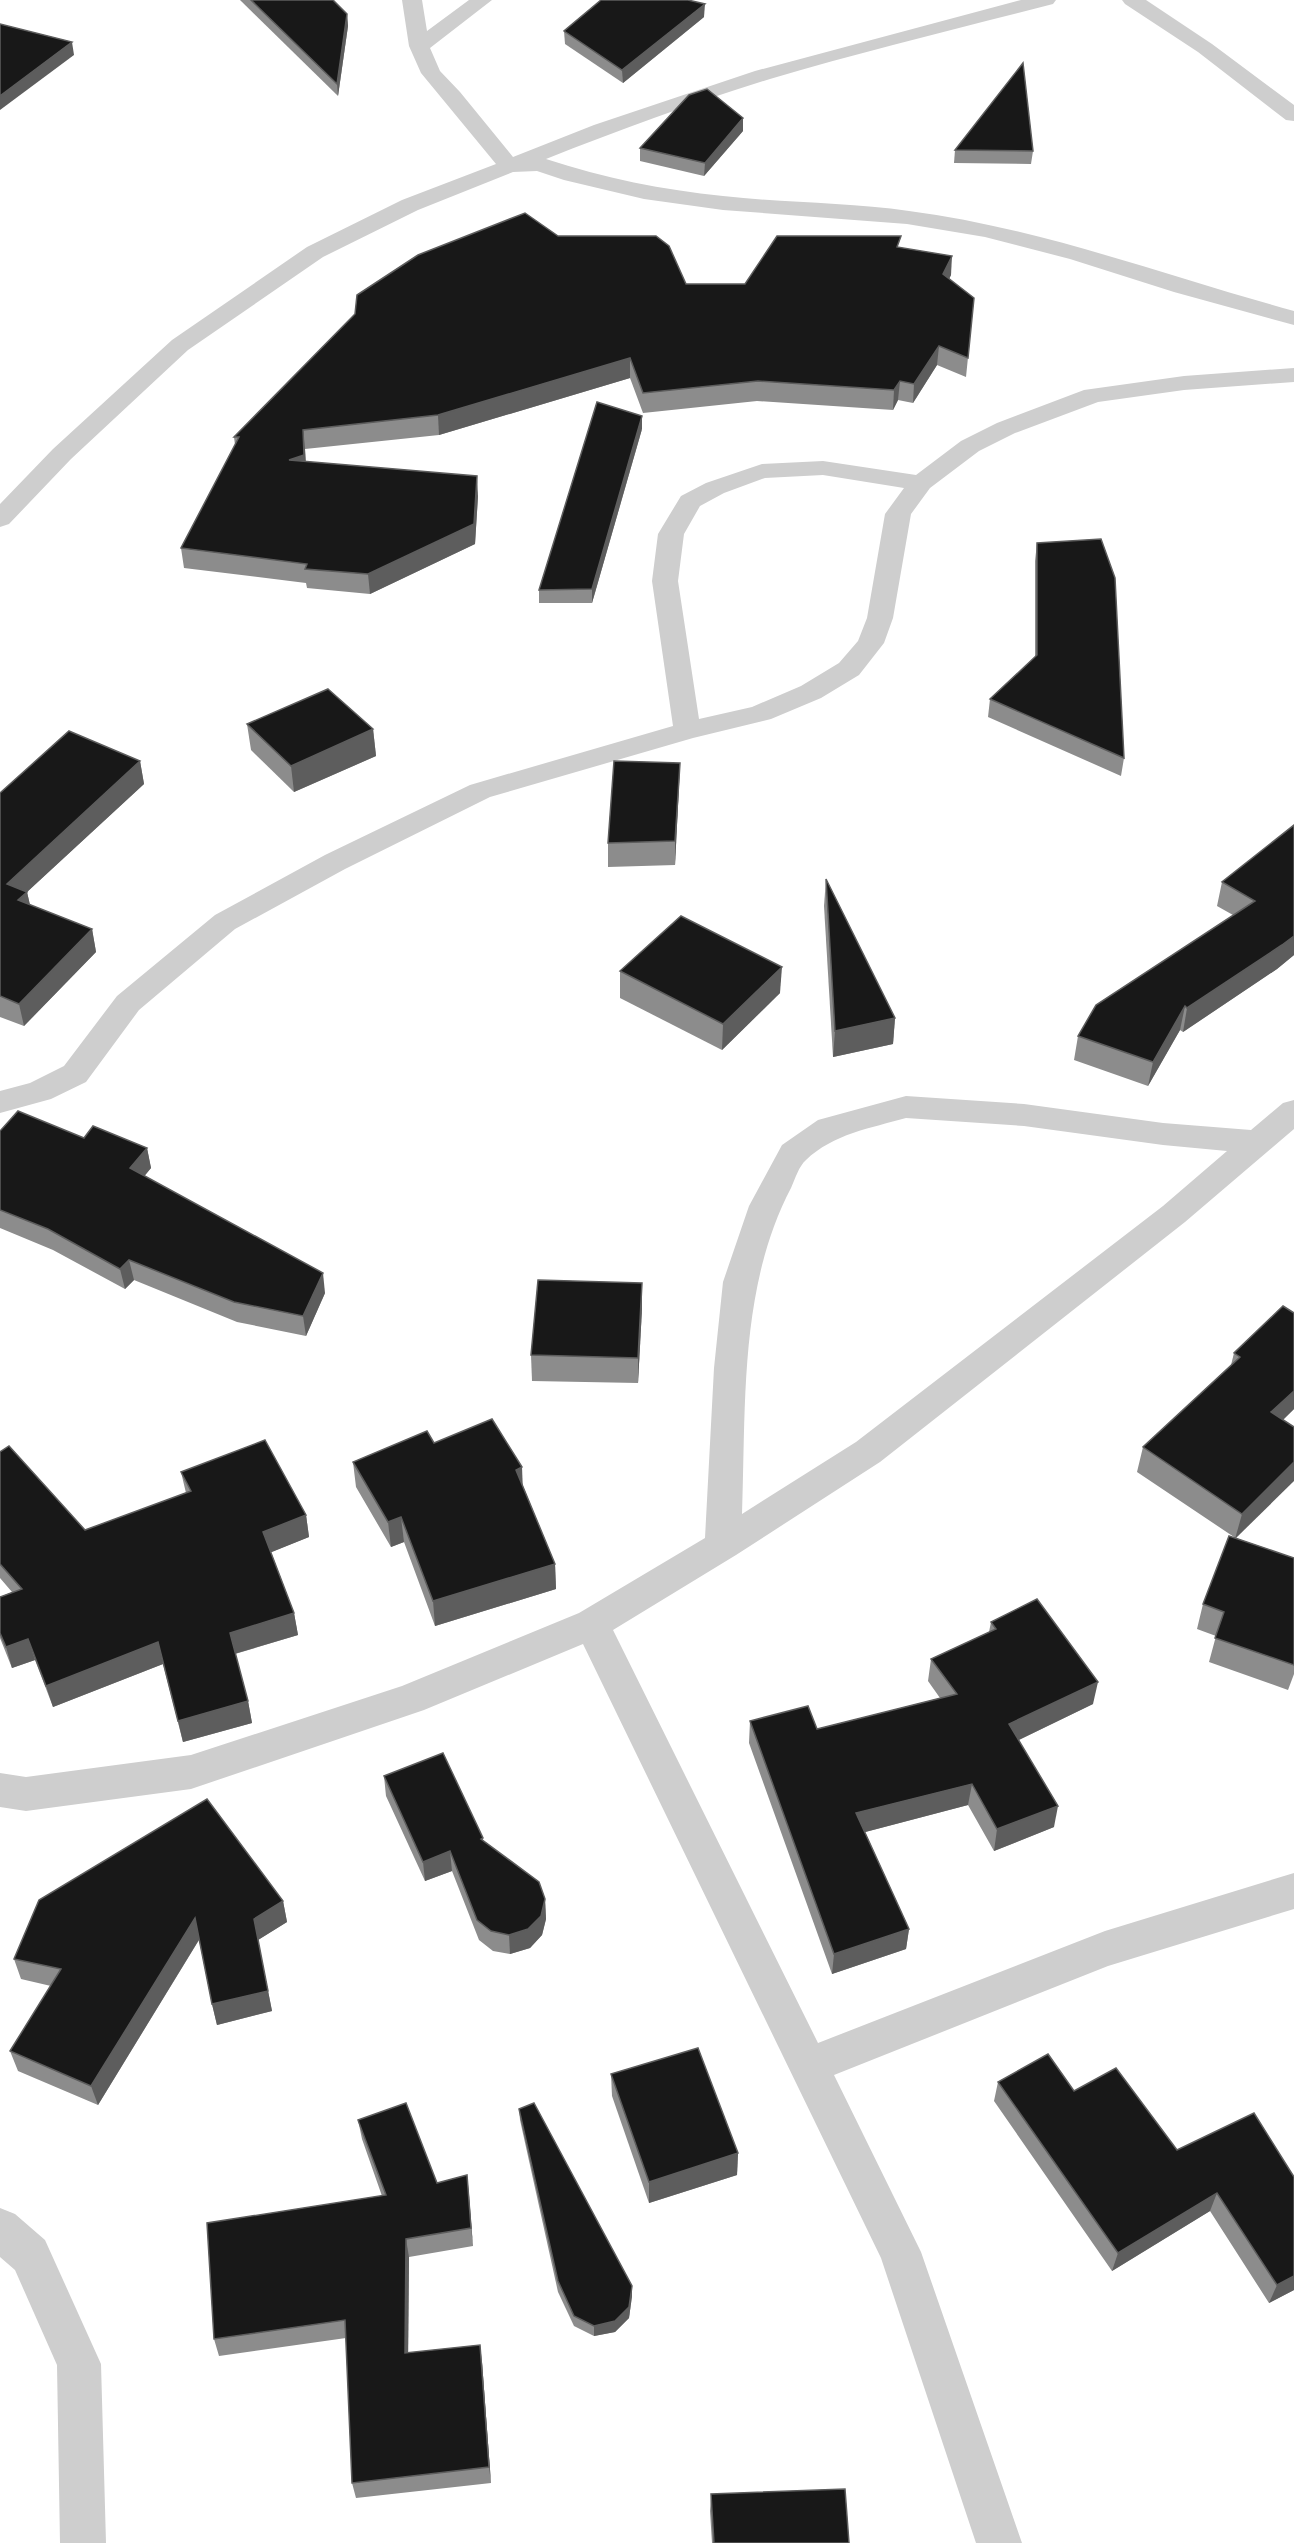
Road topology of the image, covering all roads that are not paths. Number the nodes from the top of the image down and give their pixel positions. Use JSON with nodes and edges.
{"nodes":[{"id":1,"x":412,"y":0,"type":"edge"},
{"id":2,"x":482,"y":0,"type":"edge"},
{"id":3,"x":1046,"y":0,"type":"edge"},
{"id":4,"x":1132,"y":0,"type":"edge"},
{"id":5,"x":419,"y":46,"type":"junction"},
{"id":6,"x":1294,"y":115,"type":"edge"},
{"id":7,"x":509,"y":166,"type":"junction"},
{"id":8,"x":1294,"y":318,"type":"edge"},
{"id":9,"x":1294,"y":375,"type":"edge"},
{"id":10,"x":921,"y":483,"type":"junction"},
{"id":11,"x":0,"y":519,"type":"edge"},
{"id":12,"x":687,"y":731,"type":"junction"},
{"id":13,"x":0,"y":1102,"type":"edge"},
{"id":14,"x":1294,"y":1111,"type":"edge"},
{"id":15,"x":1258,"y":1142,"type":"junction"},
{"id":16,"x":723,"y":1545,"type":"junction"},
{"id":17,"x":592,"y":1624,"type":"junction"},
{"id":18,"x":0,"y":1791,"type":"edge"},
{"id":19,"x":1294,"y":1891,"type":"edge"},
{"id":20,"x":808,"y":2066,"type":"junction"},
{"id":21,"x":0,"y":2229,"type":"edge"},
{"id":22,"x":83,"y":2543,"type":"edge"},
{"id":23,"x":999,"y":2543,"type":"edge"}],
"edges":[{"from":1,"to":5,"type":"street"},
{"from":2,"to":5,"type":"street"},
{"from":3,"to":7,"type":"street"},
{"from":4,"to":6,"type":"street"},
{"from":5,"to":7,"type":"street"},
{"from":7,"to":8,"type":"street"},
{"from":7,"to":11,"type":"street"},
{"from":9,"to":10,"type":"street"},
{"from":10,"to":12,"type":"street"},
{"from":10,"to":12,"type":"street"},
{"from":12,"to":13,"type":"street"},
{"from":14,"to":15,"type":"street"},
{"from":15,"to":16,"type":"street"},
{"from":15,"to":16,"type":"street"},
{"from":16,"to":17,"type":"street"},
{"from":17,"to":18,"type":"street"},
{"from":17,"to":20,"type":"street"},
{"from":19,"to":20,"type":"street"},
{"from":20,"to":23,"type":"street"},
{"from":21,"to":22,"type":"street"}]}
